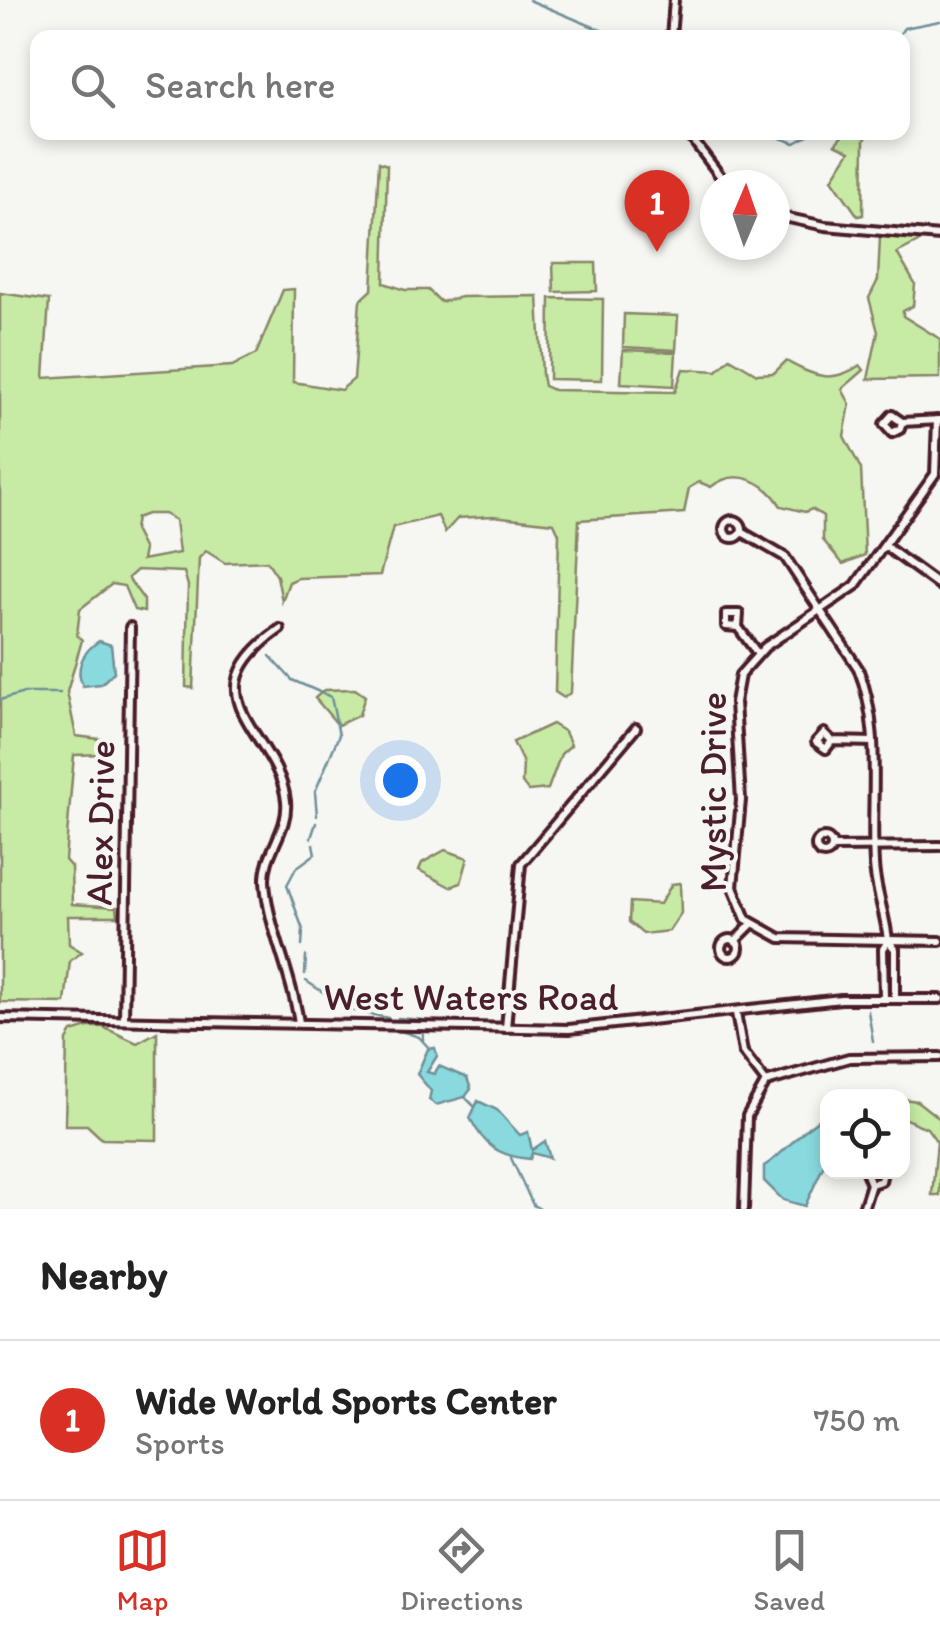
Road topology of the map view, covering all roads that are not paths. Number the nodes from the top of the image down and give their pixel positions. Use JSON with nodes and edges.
{"nodes":[{"id":1,"x":674,"y":0,"type":"edge"},
{"id":2,"x":672,"y":30,"type":"edge"},
{"id":3,"x":693,"y":140,"type":"edge"},
{"id":4,"x":716,"y":170,"type":"edge"},
{"id":5,"x":790,"y":218,"type":"edge"},
{"id":6,"x":940,"y":236,"type":"edge"},
{"id":7,"x":939,"y":420,"type":"edge"},
{"id":8,"x":902,"y":422,"type":"dead end"},
{"id":9,"x":742,"y":532,"type":"dead end"},
{"id":10,"x":884,"y":546,"type":"junction"},
{"id":11,"x":940,"y":586,"type":"edge"},
{"id":12,"x":822,"y":612,"type":"junction"},
{"id":13,"x":130,"y":627,"type":"dead end"},
{"id":14,"x":738,"y":627,"type":"dead end"},
{"id":15,"x":280,"y":629,"type":"dead end"},
{"id":16,"x":757,"y":654,"type":"junction"},
{"id":17,"x":636,"y":728,"type":"dead end"},
{"id":18,"x":832,"y":741,"type":"dead end"},
{"id":19,"x":873,"y":742,"type":"junction"},
{"id":20,"x":940,"y":846,"type":"edge"},
{"id":21,"x":833,"y":847,"type":"dead end"},
{"id":22,"x":874,"y":849,"type":"junction"},
{"id":23,"x":752,"y":924,"type":"junction"},
{"id":24,"x":735,"y":941,"type":"dead end"},
{"id":25,"x":888,"y":941,"type":"junction"},
{"id":26,"x":940,"y":941,"type":"edge"},
{"id":27,"x":884,"y":998,"type":"junction"},
{"id":28,"x":894,"y":998,"type":"junction"},
{"id":29,"x":940,"y":999,"type":"edge"},
{"id":30,"x":736,"y":1013,"type":"junction"},
{"id":31,"x":0,"y":1018,"type":"edge"},
{"id":32,"x":124,"y":1020,"type":"junction"},
{"id":33,"x":299,"y":1023,"type":"junction"},
{"id":34,"x":506,"y":1028,"type":"junction"},
{"id":35,"x":940,"y":1057,"type":"edge"},
{"id":36,"x":766,"y":1082,"type":"junction"},
{"id":37,"x":869,"y":1179,"type":"edge"},
{"id":38,"x":882,"y":1179,"type":"edge"},
{"id":39,"x":871,"y":1184,"type":"junction"},
{"id":40,"x":744,"y":1209,"type":"edge"},
{"id":41,"x":863,"y":1209,"type":"edge"}],
"edges":[{"from":1,"to":2,"type":"street"},
{"from":3,"to":4,"type":"street"},
{"from":5,"to":6,"type":"street"},
{"from":7,"to":8,"type":"street"},
{"from":7,"to":10,"type":"street","name":"Mystic Drive"},
{"from":9,"to":12,"type":"street"},
{"from":10,"to":11,"type":"street"},
{"from":10,"to":12,"type":"street","name":"Mystic Drive"},
{"from":12,"to":16,"type":"street","name":"Mystic Drive"},
{"from":12,"to":19,"type":"street"},
{"from":13,"to":32,"type":"street","name":"Alex Drive"},
{"from":14,"to":16,"type":"street"},
{"from":15,"to":33,"type":"street"},
{"from":16,"to":23,"type":"street","name":"Mystic Drive"},
{"from":17,"to":34,"type":"street"},
{"from":18,"to":19,"type":"street"},
{"from":19,"to":22,"type":"street"},
{"from":20,"to":22,"type":"street"},
{"from":21,"to":22,"type":"street"},
{"from":22,"to":25,"type":"street"},
{"from":23,"to":24,"type":"street"},
{"from":23,"to":25,"type":"street","name":"Mystic Drive"},
{"from":25,"to":26,"type":"street","name":"Mystic Drive"},
{"from":25,"to":27,"type":"street"},
{"from":25,"to":28,"type":"street"},
{"from":27,"to":28,"type":"street","name":"West Waters Road"},
{"from":27,"to":30,"type":"street","name":"West Waters Road"},
{"from":28,"to":29,"type":"street","name":"West Waters Road"},
{"from":30,"to":34,"type":"street","name":"West Waters Road"},
{"from":30,"to":36,"type":"street"},
{"from":31,"to":32,"type":"street","name":"West Waters Road"},
{"from":32,"to":33,"type":"street","name":"West Waters Road"},
{"from":33,"to":34,"type":"street","name":"West Waters Road"},
{"from":35,"to":36,"type":"street"},
{"from":36,"to":40,"type":"street"},
{"from":37,"to":39,"type":"street"},
{"from":38,"to":39,"type":"street"},
{"from":39,"to":41,"type":"street"}]}
